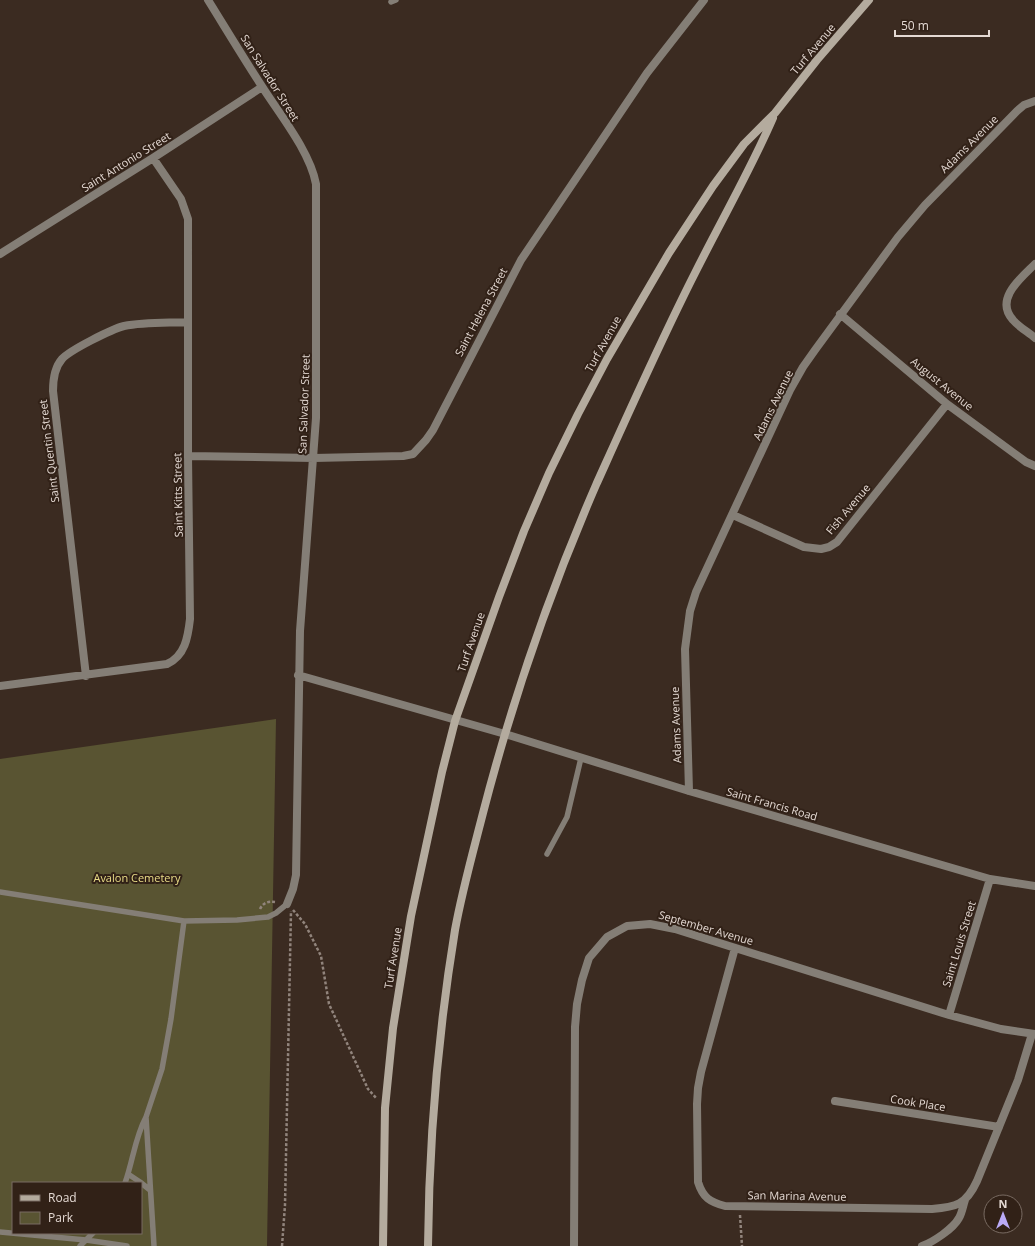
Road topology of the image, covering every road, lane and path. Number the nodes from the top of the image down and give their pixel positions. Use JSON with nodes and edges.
{"nodes":[{"id":1,"x":208,"y":0,"type":"edge"},
{"id":2,"x":704,"y":0,"type":"edge"},
{"id":3,"x":869,"y":0,"type":"edge"},
{"id":4,"x":262,"y":87,"type":"junction"},
{"id":5,"x":1035,"y":101,"type":"edge"},
{"id":6,"x":775,"y":114,"type":"junction"},
{"id":7,"x":153,"y":158,"type":"junction"},
{"id":8,"x":0,"y":254,"type":"edge"},
{"id":9,"x":1035,"y":264,"type":"edge"},
{"id":10,"x":840,"y":314,"type":"junction"},
{"id":11,"x":188,"y":322,"type":"junction"},
{"id":12,"x":1035,"y":338,"type":"edge"},
{"id":13,"x":947,"y":404,"type":"junction"},
{"id":14,"x":188,"y":456,"type":"junction"},
{"id":15,"x":314,"y":458,"type":"junction"},
{"id":16,"x":1035,"y":466,"type":"edge"},
{"id":17,"x":733,"y":515,"type":"junction"},
{"id":18,"x":298,"y":675,"type":"junction"},
{"id":19,"x":86,"y":676,"type":"junction"},
{"id":20,"x":0,"y":686,"type":"edge"},
{"id":21,"x":455,"y":721,"type":"junction"},
{"id":22,"x":505,"y":734,"type":"junction"},
{"id":23,"x":581,"y":758,"type":"junction"},
{"id":24,"x":689,"y":791,"type":"junction"},
{"id":25,"x":547,"y":854,"type":"dead end"},
{"id":26,"x":990,"y":879,"type":"junction"},
{"id":27,"x":1035,"y":886,"type":"edge"},
{"id":28,"x":0,"y":892,"type":"edge"},
{"id":29,"x":287,"y":904,"type":"joint"},
{"id":30,"x":184,"y":921,"type":"junction"},
{"id":31,"x":734,"y":948,"type":"junction"},
{"id":32,"x":949,"y":1015,"type":"junction"},
{"id":33,"x":1034,"y":1034,"type":"edge"},
{"id":34,"x":835,"y":1101,"type":"dead end"},
{"id":35,"x":385,"y":1108,"type":"junction"},
{"id":36,"x":146,"y":1117,"type":"junction"},
{"id":37,"x":999,"y":1127,"type":"junction"},
{"id":38,"x":128,"y":1174,"type":"junction"},
{"id":39,"x":125,"y":1182,"type":"edge"},
{"id":40,"x":140,"y":1182,"type":"edge"},
{"id":41,"x":142,"y":1184,"type":"edge"},
{"id":42,"x":150,"y":1190,"type":"junction"},
{"id":43,"x":965,"y":1200,"type":"junction"},
{"id":44,"x":739,"y":1206,"type":"junction"},
{"id":45,"x":0,"y":1232,"type":"edge"},
{"id":46,"x":12,"y":1233,"type":"edge"},
{"id":47,"x":22,"y":1234,"type":"edge"},
{"id":48,"x":92,"y":1234,"type":"edge"},
{"id":49,"x":86,"y":1240,"type":"junction"},
{"id":50,"x":80,"y":1246,"type":"edge"},
{"id":51,"x":127,"y":1246,"type":"edge"},
{"id":52,"x":154,"y":1246,"type":"edge"},
{"id":53,"x":282,"y":1246,"type":"edge"},
{"id":54,"x":383,"y":1246,"type":"edge"},
{"id":55,"x":428,"y":1246,"type":"edge"},
{"id":56,"x":574,"y":1246,"type":"edge"},
{"id":57,"x":742,"y":1246,"type":"edge"},
{"id":58,"x":922,"y":1246,"type":"edge"}],
"edges":[{"from":1,"to":4,"type":"street","name":"San Salvador Street"},
{"from":2,"to":15,"type":"street","name":"Saint Helena Street"},
{"from":3,"to":6,"type":"main road","name":"Turf Avenue"},
{"from":4,"to":7,"type":"street","name":"Saint Antonio Street"},
{"from":4,"to":15,"type":"street","name":"San Salvador Street"},
{"from":5,"to":10,"type":"street","name":"Adams Avenue"},
{"from":6,"to":21,"type":"main road","name":"Turf Avenue"},
{"from":6,"to":22,"type":"main road","name":"Turf Avenue"},
{"from":7,"to":8,"type":"street","name":"Saint Antonio Street"},
{"from":7,"to":11,"type":"street","name":"Saint Kitts Street"},
{"from":9,"to":12,"type":"street"},
{"from":10,"to":13,"type":"street","name":"August Avenue"},
{"from":10,"to":17,"type":"street","name":"Adams Avenue"},
{"from":11,"to":14,"type":"street","name":"Saint Kitts Street"},
{"from":11,"to":19,"type":"street","name":"Saint Quentin Street"},
{"from":13,"to":16,"type":"street","name":"August Avenue"},
{"from":13,"to":17,"type":"street","name":"Fish Avenue"},
{"from":14,"to":15,"type":"street","name":"Saint Helena Street"},
{"from":14,"to":19,"type":"street","name":"Saint Kitts Street"},
{"from":15,"to":18,"type":"street","name":"San Salvador Street"},
{"from":17,"to":24,"type":"street","name":"Adams Avenue"},
{"from":18,"to":21,"type":"street"},
{"from":18,"to":29,"type":"street","name":"San Salvador Street"},
{"from":19,"to":20,"type":"street","name":"Saint Kitts Street"},
{"from":21,"to":22,"type":"street","name":"Saint Francis Road"},
{"from":21,"to":35,"type":"main road","name":"Turf Avenue"},
{"from":22,"to":23,"type":"street","name":"Saint Francis Road"},
{"from":22,"to":55,"type":"main road","name":"Turf Avenue"},
{"from":23,"to":24,"type":"street","name":"Saint Francis Road"},
{"from":23,"to":25,"type":"lane"},
{"from":24,"to":26,"type":"street","name":"Saint Francis Road"},
{"from":26,"to":27,"type":"street","name":"Saint Francis Road"},
{"from":26,"to":32,"type":"street","name":"Saint Louis Street"},
{"from":28,"to":30,"type":"lane"},
{"from":29,"to":30,"type":"lane"},
{"from":30,"to":36,"type":"lane"},
{"from":31,"to":32,"type":"street","name":"September Avenue"},
{"from":31,"to":44,"type":"street","name":"San Marina Avenue"},
{"from":31,"to":56,"type":"street","name":"September Avenue"},
{"from":32,"to":33,"type":"street","name":"September Avenue"},
{"from":33,"to":37,"type":"street"},
{"from":34,"to":37,"type":"street","name":"Cook Place"},
{"from":35,"to":53,"type":"path"},
{"from":35,"to":54,"type":"main road","name":"Turf Avenue"},
{"from":36,"to":38,"type":"lane"},
{"from":36,"to":42,"type":"lane"},
{"from":37,"to":43,"type":"street"},
{"from":38,"to":39,"type":"lane"},
{"from":38,"to":40,"type":"lane"},
{"from":41,"to":42,"type":"lane"},
{"from":42,"to":52,"type":"lane"},
{"from":43,"to":44,"type":"street","name":"San Marina Avenue"},
{"from":43,"to":58,"type":"street"},
{"from":44,"to":57,"type":"path"},
{"from":45,"to":46,"type":"lane"},
{"from":47,"to":49,"type":"lane"},
{"from":48,"to":49,"type":"lane"},
{"from":49,"to":50,"type":"lane"},
{"from":49,"to":51,"type":"lane"}]}
